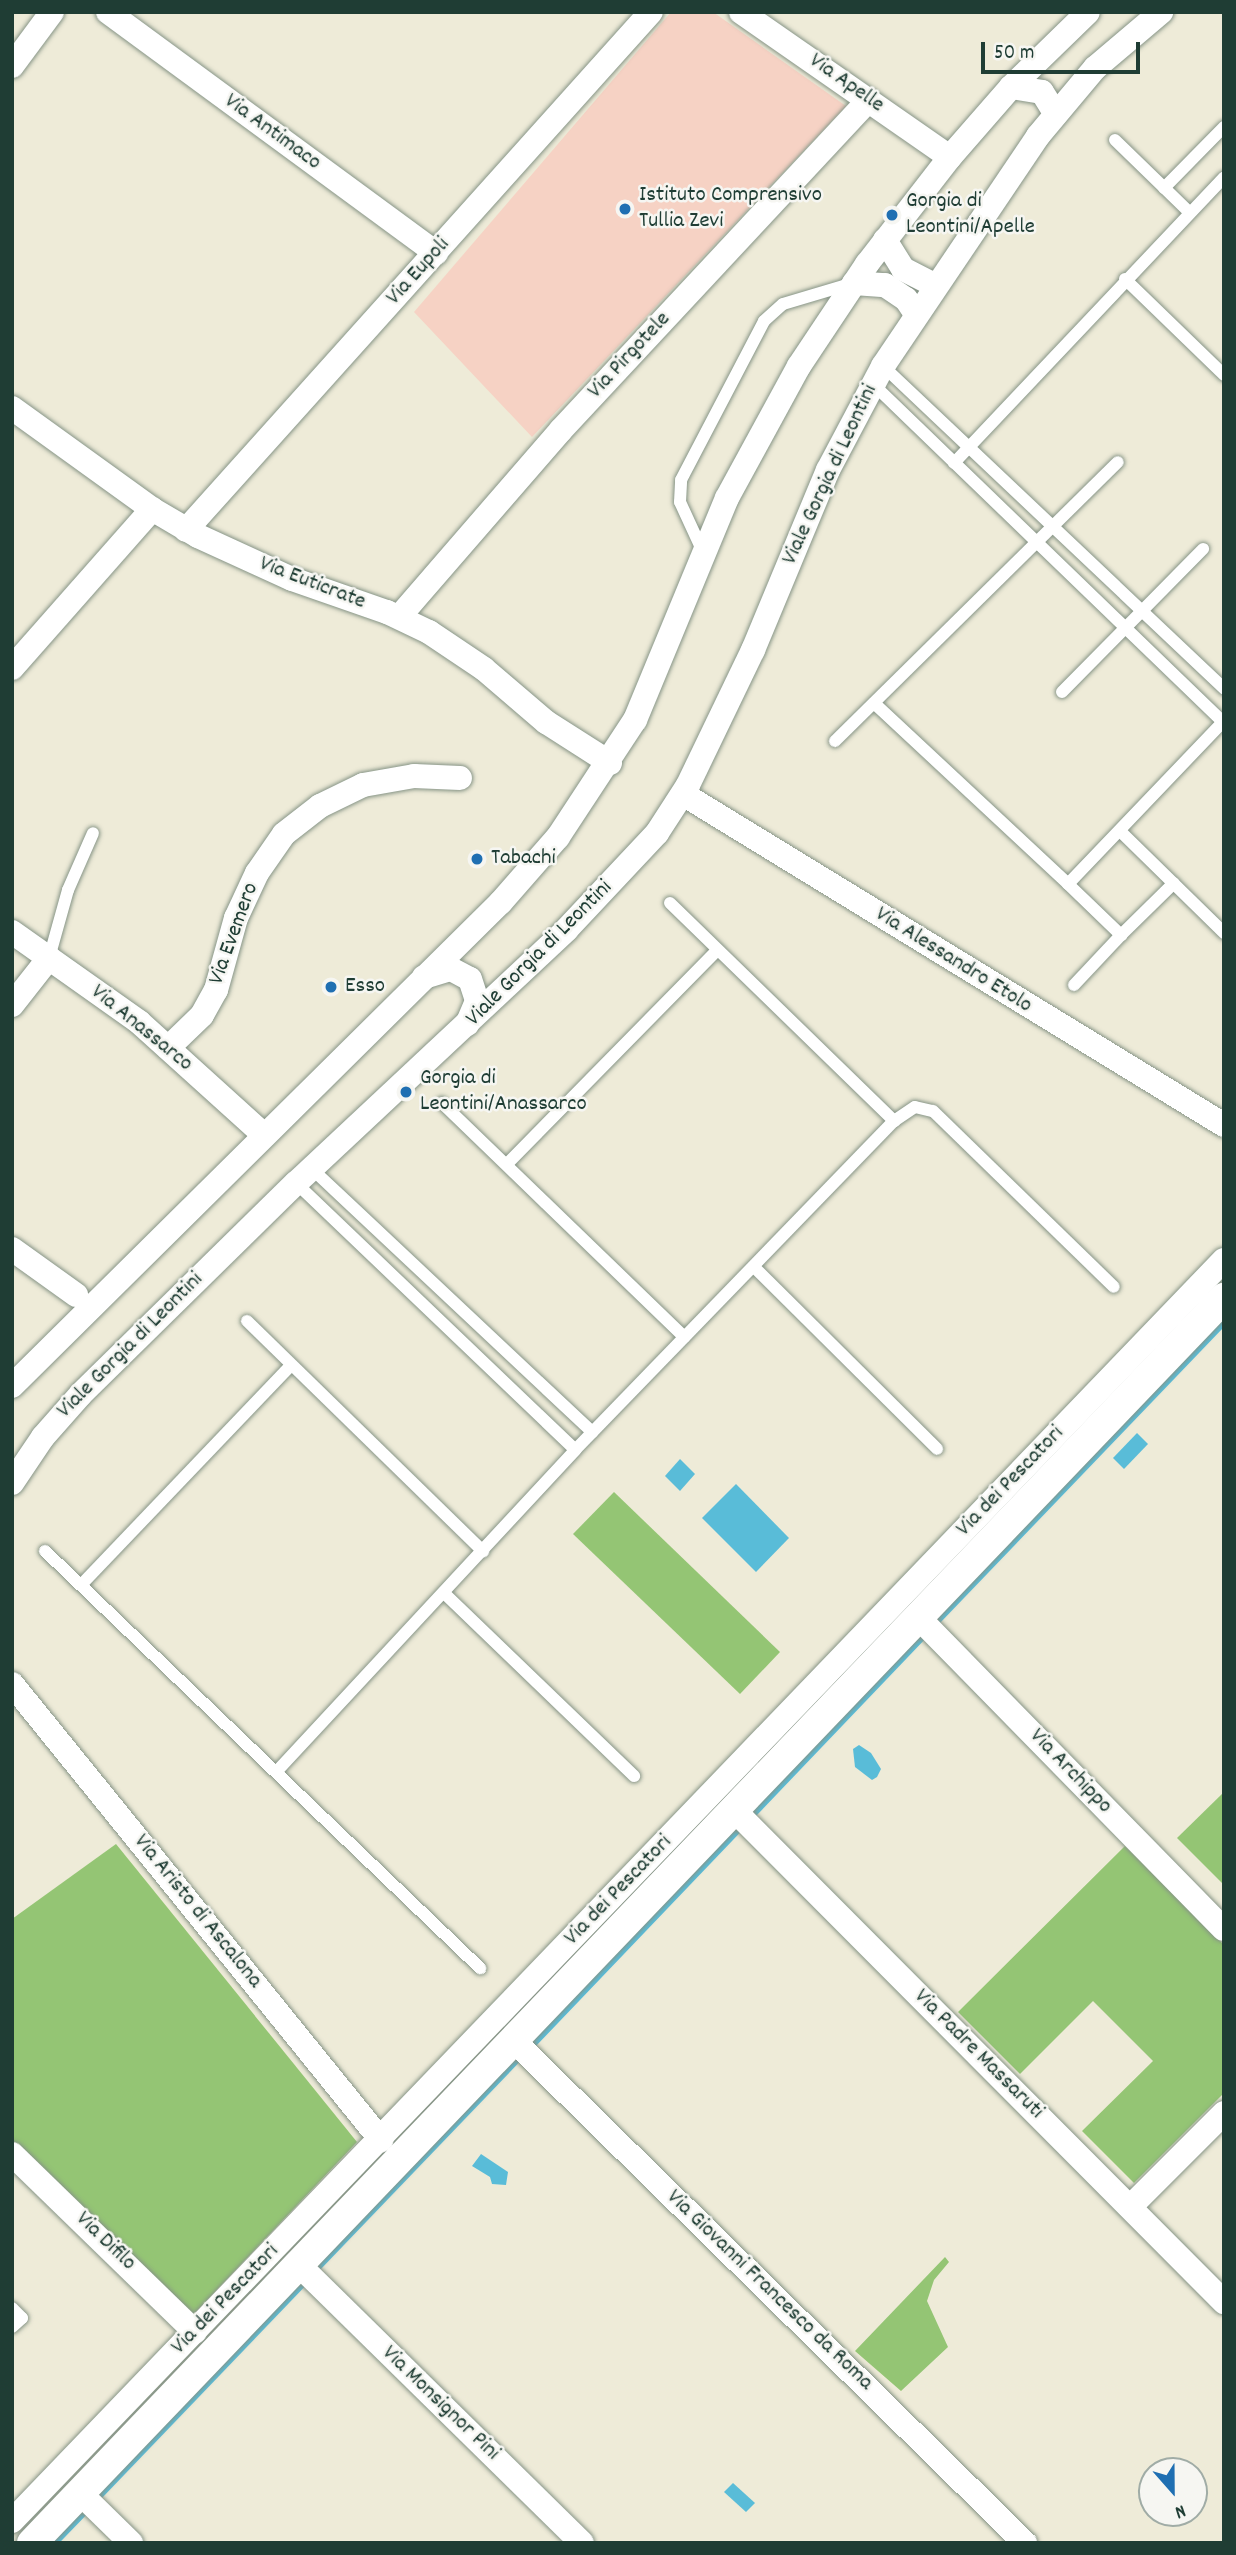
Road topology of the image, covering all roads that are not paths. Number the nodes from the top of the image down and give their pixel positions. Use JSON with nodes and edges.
{"nodes":[{"id":1,"x":52,"y":12,"type":"edge"},
{"id":2,"x":108,"y":12,"type":"edge"},
{"id":3,"x":651,"y":12,"type":"edge"},
{"id":4,"x":741,"y":12,"type":"edge"},
{"id":5,"x":1088,"y":12,"type":"edge"},
{"id":6,"x":1161,"y":12,"type":"edge"},
{"id":7,"x":12,"y":66,"type":"edge"},
{"id":8,"x":1011,"y":87,"type":"junction"},
{"id":9,"x":869,"y":100,"type":"junction"},
{"id":10,"x":1056,"y":114,"type":"junction"},
{"id":11,"x":1224,"y":127,"type":"edge"},
{"id":12,"x":1115,"y":140,"type":"dead end"},
{"id":13,"x":950,"y":157,"type":"junction"},
{"id":14,"x":1223,"y":178,"type":"edge"},
{"id":15,"x":1164,"y":188,"type":"junction"},
{"id":16,"x":1189,"y":212,"type":"junction"},
{"id":17,"x":885,"y":240,"type":"junction"},
{"id":18,"x":436,"y":253,"type":"junction"},
{"id":19,"x":1125,"y":279,"type":"junction"},
{"id":20,"x":854,"y":283,"type":"junction"},
{"id":21,"x":935,"y":285,"type":"junction"},
{"id":22,"x":916,"y":314,"type":"junction"},
{"id":23,"x":1224,"y":375,"type":"edge"},
{"id":24,"x":878,"y":376,"type":"junction"},
{"id":25,"x":12,"y":408,"type":"edge"},
{"id":26,"x":970,"y":446,"type":"junction"},
{"id":27,"x":1118,"y":462,"type":"dead end"},
{"id":28,"x":954,"y":463,"type":"junction"},
{"id":29,"x":152,"y":509,"type":"junction"},
{"id":30,"x":1054,"y":526,"type":"junction"},
{"id":31,"x":186,"y":530,"type":"junction"},
{"id":32,"x":1037,"y":542,"type":"junction"},
{"id":33,"x":1203,"y":549,"type":"dead end"},
{"id":34,"x":703,"y":553,"type":"junction"},
{"id":35,"x":1142,"y":612,"type":"junction"},
{"id":36,"x":399,"y":617,"type":"junction"},
{"id":37,"x":1126,"y":628,"type":"junction"},
{"id":38,"x":12,"y":668,"type":"edge"},
{"id":39,"x":1224,"y":689,"type":"edge"},
{"id":40,"x":1062,"y":692,"type":"dead end"},
{"id":41,"x":874,"y":703,"type":"junction"},
{"id":42,"x":1223,"y":721,"type":"edge"},
{"id":43,"x":835,"y":741,"type":"dead end"},
{"id":44,"x":610,"y":762,"type":"junction"},
{"id":45,"x":460,"y":778,"type":"dead end"},
{"id":46,"x":684,"y":794,"type":"junction"},
{"id":47,"x":1120,"y":831,"type":"junction"},
{"id":48,"x":93,"y":833,"type":"dead end"},
{"id":49,"x":1174,"y":883,"type":"junction"},
{"id":50,"x":1068,"y":884,"type":"junction"},
{"id":51,"x":670,"y":903,"type":"dead end"},
{"id":52,"x":478,"y":924,"type":"junction"},
{"id":53,"x":12,"y":932,"type":"edge"},
{"id":54,"x":1224,"y":933,"type":"edge"},
{"id":55,"x":1121,"y":935,"type":"junction"},
{"id":56,"x":717,"y":950,"type":"junction"},
{"id":57,"x":49,"y":958,"type":"junction"},
{"id":58,"x":526,"y":970,"type":"junction"},
{"id":59,"x":422,"y":978,"type":"junction"},
{"id":60,"x":1074,"y":985,"type":"dead end"},
{"id":61,"x":12,"y":1005,"type":"edge"},
{"id":62,"x":465,"y":1028,"type":"junction"},
{"id":63,"x":168,"y":1048,"type":"junction"},
{"id":64,"x":442,"y":1103,"type":"dead end"},
{"id":65,"x":894,"y":1121,"type":"junction"},
{"id":66,"x":1224,"y":1125,"type":"edge"},
{"id":67,"x":264,"y":1135,"type":"junction"},
{"id":68,"x":508,"y":1163,"type":"junction"},
{"id":69,"x":304,"y":1175,"type":"junction"},
{"id":70,"x":12,"y":1250,"type":"edge"},
{"id":71,"x":400,"y":1251,"type":"junction"},
{"id":72,"x":1224,"y":1260,"type":"edge"},
{"id":73,"x":383,"y":1267,"type":"junction"},
{"id":74,"x":754,"y":1267,"type":"junction"},
{"id":75,"x":1114,"y":1287,"type":"dead end"},
{"id":76,"x":76,"y":1295,"type":"dead end"},
{"id":77,"x":1224,"y":1298,"type":"edge"},
{"id":78,"x":463,"y":1310,"type":"junction"},
{"id":79,"x":247,"y":1321,"type":"dead end"},
{"id":80,"x":447,"y":1328,"type":"junction"},
{"id":81,"x":684,"y":1337,"type":"junction"},
{"id":82,"x":291,"y":1365,"type":"junction"},
{"id":83,"x":530,"y":1374,"type":"junction"},
{"id":84,"x":12,"y":1387,"type":"edge"},
{"id":85,"x":514,"y":1392,"type":"junction"},
{"id":86,"x":592,"y":1432,"type":"junction"},
{"id":87,"x":937,"y":1449,"type":"dead end"},
{"id":88,"x":575,"y":1450,"type":"junction"},
{"id":89,"x":12,"y":1483,"type":"edge"},
{"id":90,"x":45,"y":1551,"type":"dead end"},
{"id":91,"x":483,"y":1551,"type":"junction"},
{"id":92,"x":81,"y":1585,"type":"junction"},
{"id":93,"x":444,"y":1593,"type":"junction"},
{"id":94,"x":926,"y":1625,"type":"junction"},
{"id":95,"x":12,"y":1684,"type":"edge"},
{"id":96,"x":278,"y":1770,"type":"junction"},
{"id":97,"x":634,"y":1776,"type":"dead end"},
{"id":98,"x":742,"y":1818,"type":"junction"},
{"id":99,"x":1224,"y":1929,"type":"edge"},
{"id":100,"x":480,"y":1968,"type":"dead end"},
{"id":101,"x":526,"y":2052,"type":"junction"},
{"id":102,"x":1224,"y":2113,"type":"edge"},
{"id":103,"x":381,"y":2140,"type":"junction"},
{"id":104,"x":12,"y":2154,"type":"edge"},
{"id":105,"x":1130,"y":2207,"type":"junction"},
{"id":106,"x":307,"y":2273,"type":"junction"},
{"id":107,"x":1224,"y":2302,"type":"edge"},
{"id":108,"x":12,"y":2308,"type":"edge"},
{"id":109,"x":12,"y":2328,"type":"edge"},
{"id":110,"x":195,"y":2332,"type":"junction"},
{"id":111,"x":89,"y":2502,"type":"junction"},
{"id":112,"x":12,"y":2521,"type":"edge"},
{"id":113,"x":32,"y":2543,"type":"edge"},
{"id":114,"x":131,"y":2543,"type":"edge"},
{"id":115,"x":582,"y":2543,"type":"edge"},
{"id":116,"x":1025,"y":2543,"type":"edge"}],
"edges":[{"from":1,"to":7,"type":"street"},
{"from":2,"to":18,"type":"street","name":"Via Antimaco"},
{"from":3,"to":18,"type":"street","name":"Via Eupoli"},
{"from":4,"to":9,"type":"street","name":"Via Apelle"},
{"from":5,"to":8,"type":"street"},
{"from":6,"to":10,"type":"street","name":"Viale Gorgia di Leontini"},
{"from":8,"to":10,"type":"street"},
{"from":8,"to":13,"type":"street"},
{"from":9,"to":13,"type":"street","name":"Via Apelle"},
{"from":9,"to":36,"type":"street","name":"Via Pirgotele"},
{"from":10,"to":21,"type":"street","name":"Viale Gorgia di Leontini"},
{"from":11,"to":15,"type":"lane"},
{"from":12,"to":15,"type":"lane"},
{"from":13,"to":17,"type":"street"},
{"from":14,"to":16,"type":"lane"},
{"from":15,"to":16,"type":"lane"},
{"from":16,"to":19,"type":"lane"},
{"from":17,"to":20,"type":"street"},
{"from":17,"to":21,"type":"street"},
{"from":18,"to":31,"type":"street","name":"Via Eupoli"},
{"from":19,"to":23,"type":"lane"},
{"from":19,"to":26,"type":"lane"},
{"from":20,"to":22,"type":"street"},
{"from":20,"to":34,"type":"street"},
{"from":20,"to":34,"type":"lane"},
{"from":21,"to":22,"type":"street","name":"Viale Gorgia di Leontini"},
{"from":22,"to":24,"type":"street","name":"Viale Gorgia di Leontini"},
{"from":24,"to":26,"type":"lane"},
{"from":24,"to":28,"type":"lane"},
{"from":24,"to":46,"type":"street","name":"Viale Gorgia di Leontini"},
{"from":25,"to":29,"type":"street","name":"Via Euticrate"},
{"from":26,"to":28,"type":"lane"},
{"from":26,"to":30,"type":"lane"},
{"from":27,"to":30,"type":"lane"},
{"from":28,"to":32,"type":"lane"},
{"from":29,"to":31,"type":"street","name":"Via Euticrate"},
{"from":29,"to":38,"type":"street"},
{"from":30,"to":32,"type":"lane"},
{"from":30,"to":35,"type":"lane"},
{"from":31,"to":36,"type":"street","name":"Via Euticrate"},
{"from":32,"to":37,"type":"lane"},
{"from":32,"to":41,"type":"lane"},
{"from":33,"to":35,"type":"lane"},
{"from":34,"to":44,"type":"street"},
{"from":35,"to":37,"type":"lane"},
{"from":35,"to":39,"type":"lane"},
{"from":36,"to":44,"type":"street","name":"Via Euticrate"},
{"from":37,"to":40,"type":"lane"},
{"from":37,"to":42,"type":"lane"},
{"from":41,"to":43,"type":"lane"},
{"from":41,"to":50,"type":"lane"},
{"from":42,"to":47,"type":"lane"},
{"from":44,"to":52,"type":"street"},
{"from":45,"to":63,"type":"street","name":"Via Evemero"},
{"from":46,"to":58,"type":"street","name":"Viale Gorgia di Leontini"},
{"from":46,"to":66,"type":"street","name":"Via Alessandro Etolo"},
{"from":47,"to":49,"type":"lane"},
{"from":47,"to":50,"type":"lane"},
{"from":48,"to":57,"type":"lane"},
{"from":49,"to":54,"type":"lane"},
{"from":49,"to":55,"type":"lane"},
{"from":50,"to":55,"type":"lane"},
{"from":51,"to":56,"type":"lane"},
{"from":52,"to":58,"type":"street"},
{"from":52,"to":59,"type":"street"},
{"from":53,"to":57,"type":"street","name":"Via Anassarco"},
{"from":55,"to":60,"type":"lane"},
{"from":56,"to":65,"type":"lane"},
{"from":56,"to":68,"type":"lane"},
{"from":57,"to":61,"type":"street"},
{"from":57,"to":63,"type":"street","name":"Via Anassarco"},
{"from":58,"to":62,"type":"street","name":"Viale Gorgia di Leontini"},
{"from":59,"to":62,"type":"street"},
{"from":59,"to":67,"type":"street"},
{"from":62,"to":69,"type":"street","name":"Viale Gorgia di Leontini"},
{"from":63,"to":67,"type":"street","name":"Via Anassarco"},
{"from":64,"to":68,"type":"lane"},
{"from":65,"to":74,"type":"lane"},
{"from":65,"to":75,"type":"lane"},
{"from":67,"to":84,"type":"street"},
{"from":68,"to":81,"type":"lane"},
{"from":69,"to":71,"type":"lane"},
{"from":69,"to":73,"type":"lane"},
{"from":69,"to":89,"type":"street","name":"Viale Gorgia di Leontini"},
{"from":70,"to":76,"type":"street"},
{"from":71,"to":73,"type":"lane"},
{"from":71,"to":78,"type":"lane"},
{"from":72,"to":103,"type":"street","name":"Via dei Pescatori"},
{"from":73,"to":80,"type":"lane"},
{"from":74,"to":81,"type":"lane"},
{"from":74,"to":87,"type":"lane"},
{"from":77,"to":94,"type":"street","name":"Via dei Pescatori"},
{"from":78,"to":80,"type":"lane"},
{"from":78,"to":83,"type":"lane"},
{"from":79,"to":82,"type":"lane"},
{"from":80,"to":85,"type":"lane"},
{"from":81,"to":86,"type":"lane"},
{"from":82,"to":91,"type":"lane"},
{"from":82,"to":92,"type":"lane"},
{"from":83,"to":85,"type":"lane"},
{"from":83,"to":86,"type":"lane"},
{"from":85,"to":88,"type":"lane"},
{"from":86,"to":88,"type":"lane"},
{"from":88,"to":91,"type":"lane"},
{"from":90,"to":92,"type":"lane"},
{"from":91,"to":93,"type":"lane"},
{"from":92,"to":96,"type":"lane"},
{"from":93,"to":96,"type":"lane"},
{"from":93,"to":97,"type":"lane"},
{"from":94,"to":98,"type":"street","name":"Via dei Pescatori"},
{"from":94,"to":99,"type":"street","name":"Via Archippo"},
{"from":95,"to":103,"type":"street","name":"Via Aristo di Ascalona"},
{"from":96,"to":100,"type":"lane"},
{"from":98,"to":101,"type":"street","name":"Via dei Pescatori"},
{"from":98,"to":105,"type":"street","name":"Via Padre Massaruti"},
{"from":101,"to":106,"type":"street","name":"Via dei Pescatori"},
{"from":101,"to":116,"type":"street","name":"Via Giovanni Francesco da Roma"},
{"from":102,"to":105,"type":"street"},
{"from":103,"to":110,"type":"street","name":"Via dei Pescatori"},
{"from":104,"to":110,"type":"street","name":"Via Difilo"},
{"from":105,"to":107,"type":"street","name":"Via Padre Massaruti"},
{"from":106,"to":111,"type":"street","name":"Via dei Pescatori"},
{"from":106,"to":115,"type":"street","name":"Via Monsignor Pini"},
{"from":108,"to":109,"type":"lane"},
{"from":110,"to":112,"type":"street","name":"Via dei Pescatori"},
{"from":111,"to":113,"type":"street","name":"Via dei Pescatori"},
{"from":111,"to":114,"type":"street"}]}
